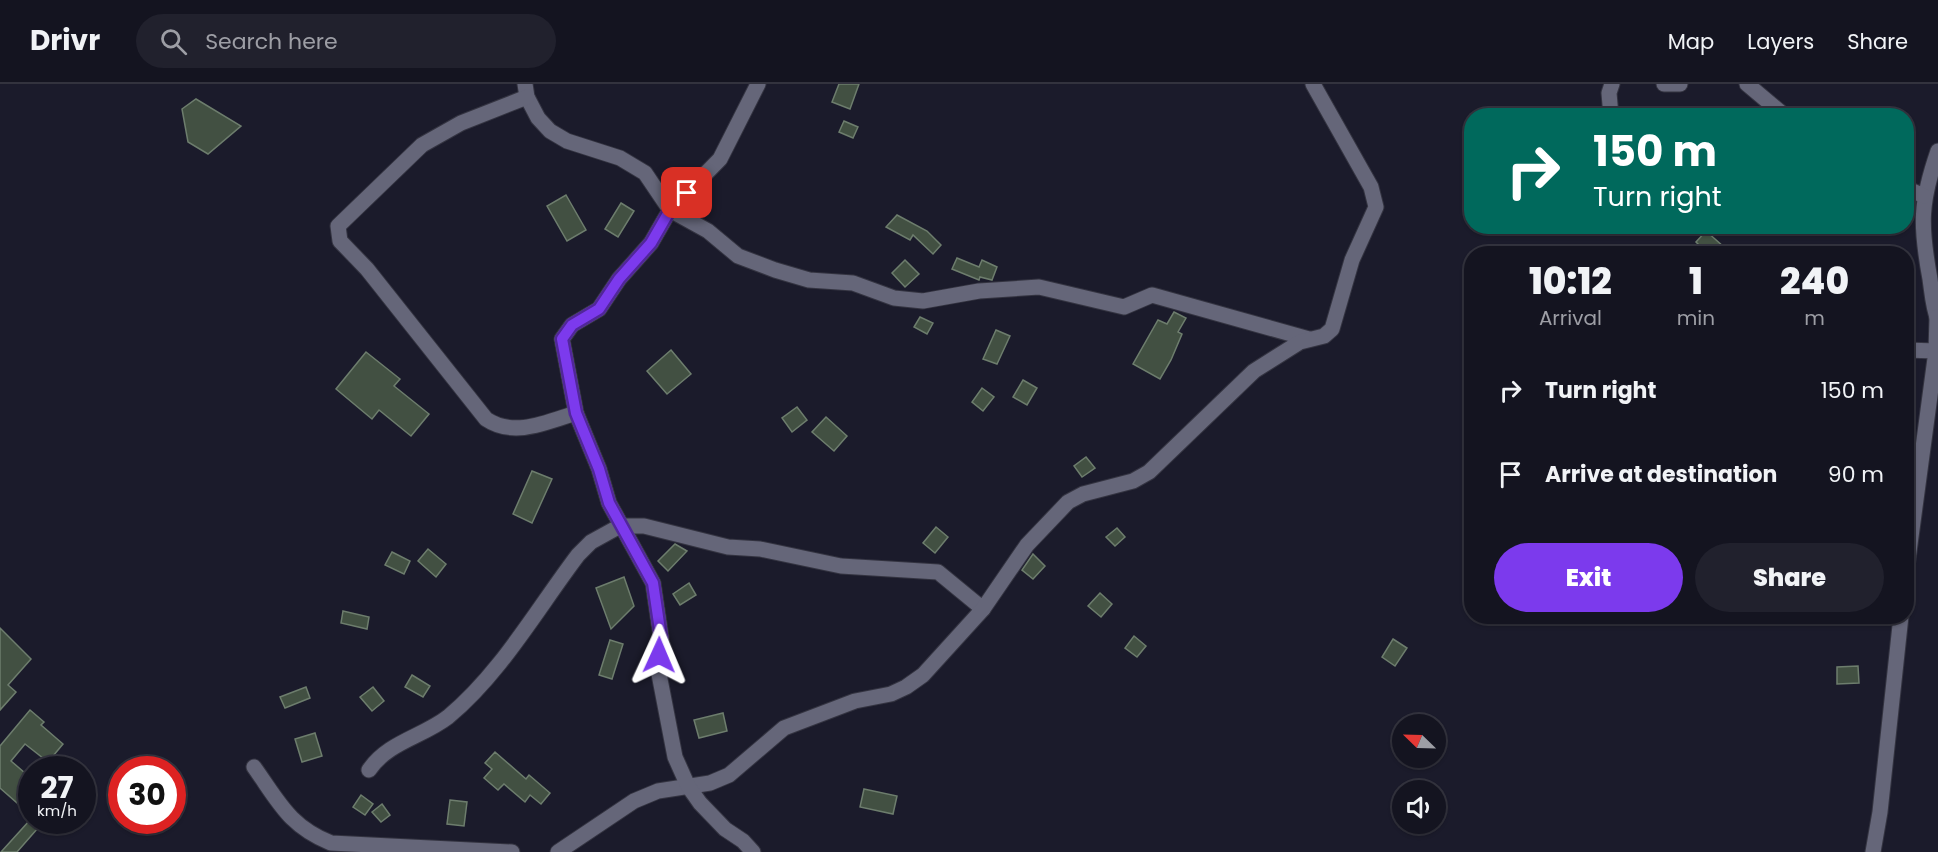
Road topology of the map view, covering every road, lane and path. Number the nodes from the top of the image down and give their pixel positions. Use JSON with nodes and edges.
{"nodes":[{"id":1,"x":758,"y":84,"type":"edge"},
{"id":2,"x":1313,"y":84,"type":"edge"},
{"id":3,"x":1612,"y":84,"type":"edge"},
{"id":4,"x":1664,"y":84,"type":"edge"},
{"id":5,"x":1680,"y":84,"type":"edge"},
{"id":6,"x":1747,"y":84,"type":"edge"},
{"id":7,"x":526,"y":90,"type":"edge"},
{"id":8,"x":1610,"y":108,"type":"edge"},
{"id":9,"x":1776,"y":108,"type":"edge"},
{"id":10,"x":1938,"y":150,"type":"edge"},
{"id":11,"x":1914,"y":192,"type":"edge"},
{"id":12,"x":1924,"y":196,"type":"junction"},
{"id":13,"x":670,"y":210,"type":"junction"},
{"id":14,"x":1937,"y":319,"type":"edge"},
{"id":15,"x":1309,"y":339,"type":"junction"},
{"id":16,"x":1914,"y":350,"type":"edge"},
{"id":17,"x":1936,"y":351,"type":"junction"},
{"id":18,"x":576,"y":413,"type":"junction"},
{"id":19,"x":1914,"y":515,"type":"edge"},
{"id":20,"x":620,"y":526,"type":"junction"},
{"id":21,"x":983,"y":609,"type":"junction"},
{"id":22,"x":1900,"y":624,"type":"edge"},
{"id":23,"x":254,"y":767,"type":"dead end"},
{"id":24,"x":369,"y":770,"type":"dead end"},
{"id":25,"x":688,"y":786,"type":"junction"},
{"id":26,"x":512,"y":852,"type":"edge"},
{"id":27,"x":558,"y":852,"type":"edge"},
{"id":28,"x":753,"y":852,"type":"edge"},
{"id":29,"x":1873,"y":852,"type":"edge"}],
"edges":[{"from":1,"to":13,"type":"street"},
{"from":2,"to":15,"type":"street"},
{"from":3,"to":8,"type":"street"},
{"from":4,"to":5,"type":"street"},
{"from":6,"to":9,"type":"street"},
{"from":7,"to":13,"type":"street"},
{"from":7,"to":18,"type":"street"},
{"from":10,"to":12,"type":"street"},
{"from":11,"to":12,"type":"street"},
{"from":12,"to":14,"type":"street"},
{"from":13,"to":15,"type":"street"},
{"from":13,"to":18,"type":"street"},
{"from":14,"to":17,"type":"street"},
{"from":15,"to":21,"type":"street"},
{"from":16,"to":17,"type":"street"},
{"from":17,"to":19,"type":"street"},
{"from":18,"to":20,"type":"street"},
{"from":20,"to":21,"type":"street"},
{"from":20,"to":24,"type":"street"},
{"from":20,"to":25,"type":"street"},
{"from":21,"to":25,"type":"street"},
{"from":22,"to":29,"type":"street"},
{"from":23,"to":26,"type":"street"},
{"from":25,"to":27,"type":"street"},
{"from":25,"to":28,"type":"street"}]}
